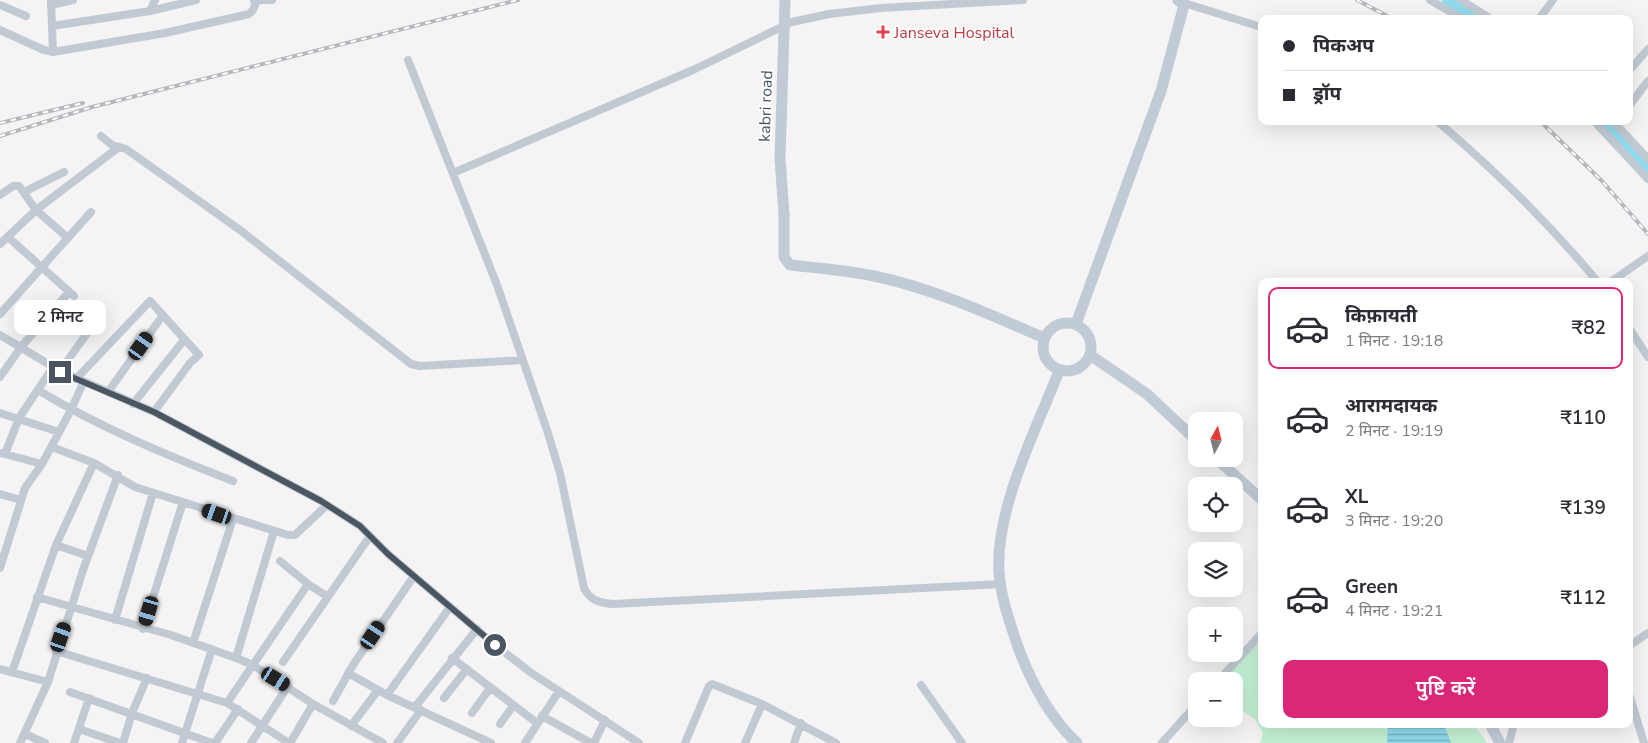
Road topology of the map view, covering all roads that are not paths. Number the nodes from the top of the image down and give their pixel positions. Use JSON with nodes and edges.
{"nodes":[{"id":1,"x":72,"y":0,"type":"edge"},
{"id":2,"x":155,"y":0,"type":"edge"},
{"id":3,"x":196,"y":0,"type":"edge"},
{"id":4,"x":256,"y":0,"type":"edge"},
{"id":5,"x":272,"y":0,"type":"edge"},
{"id":6,"x":785,"y":0,"type":"edge"},
{"id":7,"x":1023,"y":0,"type":"edge"},
{"id":8,"x":1430,"y":0,"type":"edge"},
{"id":9,"x":1461,"y":0,"type":"edge"},
{"id":10,"x":1479,"y":0,"type":"edge"},
{"id":11,"x":1553,"y":0,"type":"edge"},
{"id":12,"x":63,"y":1,"type":"edge"},
{"id":13,"x":51,"y":2,"type":"edge"},
{"id":14,"x":1181,"y":2,"type":"edge"},
{"id":15,"x":0,"y":5,"type":"edge"},
{"id":16,"x":1474,"y":8,"type":"junction"},
{"id":17,"x":150,"y":11,"type":"junction"},
{"id":18,"x":1456,"y":15,"type":"edge"},
{"id":19,"x":1484,"y":15,"type":"edge"},
{"id":20,"x":1543,"y":15,"type":"edge"},
{"id":21,"x":26,"y":16,"type":"dead end"},
{"id":22,"x":52,"y":26,"type":"junction"},
{"id":23,"x":1258,"y":26,"type":"edge"},
{"id":24,"x":1,"y":31,"type":"edge"},
{"id":25,"x":0,"y":40,"type":"edge"},
{"id":26,"x":1648,"y":48,"type":"edge"},
{"id":27,"x":53,"y":52,"type":"junction"},
{"id":28,"x":408,"y":60,"type":"dead end"},
{"id":29,"x":1633,"y":66,"type":"edge"},
{"id":30,"x":1648,"y":81,"type":"edge"},
{"id":31,"x":1633,"y":101,"type":"edge"},
{"id":32,"x":1443,"y":125,"type":"edge"},
{"id":33,"x":1598,"y":125,"type":"edge"},
{"id":34,"x":1618,"y":125,"type":"edge"},
{"id":35,"x":101,"y":136,"type":"dead end"},
{"id":36,"x":119,"y":147,"type":"junction"},
{"id":37,"x":1648,"y":158,"type":"edge"},
{"id":38,"x":64,"y":172,"type":"dead end"},
{"id":39,"x":454,"y":173,"type":"junction"},
{"id":40,"x":1648,"y":179,"type":"edge"},
{"id":41,"x":24,"y":192,"type":"junction"},
{"id":42,"x":0,"y":195,"type":"edge"},
{"id":43,"x":36,"y":210,"type":"junction"},
{"id":44,"x":91,"y":212,"type":"dead end"},
{"id":45,"x":8,"y":237,"type":"junction"},
{"id":46,"x":68,"y":238,"type":"junction"},
{"id":47,"x":0,"y":244,"type":"edge"},
{"id":48,"x":1648,"y":256,"type":"edge"},
{"id":49,"x":41,"y":267,"type":"junction"},
{"id":50,"x":1595,"y":278,"type":"edge"},
{"id":51,"x":1616,"y":278,"type":"edge"},
{"id":52,"x":0,"y":314,"type":"edge"},
{"id":53,"x":163,"y":315,"type":"junction"},
{"id":54,"x":1076,"y":324,"type":"junction"},
{"id":55,"x":88,"y":332,"type":"dead end"},
{"id":56,"x":1633,"y":334,"type":"edge"},
{"id":57,"x":0,"y":335,"type":"edge"},
{"id":58,"x":1044,"y":338,"type":"junction"},
{"id":59,"x":184,"y":340,"type":"junction"},
{"id":60,"x":21,"y":347,"type":"junction"},
{"id":61,"x":1090,"y":355,"type":"junction"},
{"id":62,"x":1648,"y":357,"type":"edge"},
{"id":63,"x":523,"y":360,"type":"junction"},
{"id":64,"x":56,"y":369,"type":"junction"},
{"id":65,"x":1059,"y":371,"type":"junction"},
{"id":66,"x":0,"y":377,"type":"edge"},
{"id":67,"x":80,"y":381,"type":"junction"},
{"id":68,"x":38,"y":390,"type":"junction"},
{"id":69,"x":108,"y":392,"type":"junction"},
{"id":70,"x":133,"y":404,"type":"junction"},
{"id":71,"x":72,"y":410,"type":"junction"},
{"id":72,"x":154,"y":412,"type":"junction"},
{"id":73,"x":0,"y":413,"type":"edge"},
{"id":74,"x":19,"y":418,"type":"junction"},
{"id":75,"x":59,"y":432,"type":"junction"},
{"id":76,"x":1188,"y":433,"type":"edge"},
{"id":77,"x":52,"y":446,"type":"junction"},
{"id":78,"x":3,"y":453,"type":"edge"},
{"id":79,"x":94,"y":463,"type":"junction"},
{"id":80,"x":42,"y":464,"type":"junction"},
{"id":81,"x":1228,"y":468,"type":"edge"},
{"id":82,"x":118,"y":475,"type":"junction"},
{"id":83,"x":233,"y":481,"type":"dead end"},
{"id":84,"x":153,"y":493,"type":"junction"},
{"id":85,"x":0,"y":494,"type":"edge"},
{"id":86,"x":1258,"y":496,"type":"edge"},
{"id":87,"x":21,"y":500,"type":"junction"},
{"id":88,"x":183,"y":502,"type":"junction"},
{"id":89,"x":327,"y":505,"type":"junction"},
{"id":90,"x":234,"y":519,"type":"junction"},
{"id":91,"x":274,"y":531,"type":"junction"},
{"id":92,"x":370,"y":536,"type":"junction"},
{"id":93,"x":0,"y":537,"type":"edge"},
{"id":94,"x":10,"y":539,"type":"junction"},
{"id":95,"x":56,"y":545,"type":"junction"},
{"id":96,"x":88,"y":556,"type":"junction"},
{"id":97,"x":280,"y":561,"type":"dead end"},
{"id":98,"x":0,"y":568,"type":"edge"},
{"id":99,"x":414,"y":576,"type":"junction"},
{"id":100,"x":308,"y":584,"type":"junction"},
{"id":101,"x":1001,"y":584,"type":"junction"},
{"id":102,"x":37,"y":597,"type":"junction"},
{"id":103,"x":328,"y":597,"type":"junction"},
{"id":104,"x":450,"y":607,"type":"junction"},
{"id":105,"x":71,"y":608,"type":"junction"},
{"id":106,"x":115,"y":620,"type":"junction"},
{"id":107,"x":144,"y":629,"type":"junction"},
{"id":108,"x":477,"y":629,"type":"junction"},
{"id":109,"x":1648,"y":633,"type":"edge"},
{"id":110,"x":1258,"y":637,"type":"edge"},
{"id":111,"x":193,"y":643,"type":"junction"},
{"id":112,"x":1633,"y":643,"type":"edge"},
{"id":113,"x":212,"y":649,"type":"junction"},
{"id":114,"x":56,"y":651,"type":"junction"},
{"id":115,"x":236,"y":658,"type":"junction"},
{"id":116,"x":452,"y":658,"type":"junction"},
{"id":117,"x":283,"y":662,"type":"dead end"},
{"id":118,"x":253,"y":664,"type":"junction"},
{"id":119,"x":0,"y":669,"type":"edge"},
{"id":120,"x":467,"y":669,"type":"junction"},
{"id":121,"x":12,"y":672,"type":"junction"},
{"id":122,"x":1226,"y":672,"type":"edge"},
{"id":123,"x":348,"y":673,"type":"junction"},
{"id":124,"x":147,"y":678,"type":"junction"},
{"id":125,"x":48,"y":682,"type":"junction"},
{"id":126,"x":921,"y":685,"type":"dead end"},
{"id":127,"x":288,"y":686,"type":"junction"},
{"id":128,"x":490,"y":688,"type":"junction"},
{"id":129,"x":378,"y":690,"type":"junction"},
{"id":130,"x":559,"y":691,"type":"junction"},
{"id":131,"x":70,"y":692,"type":"dead end"},
{"id":132,"x":199,"y":695,"type":"junction"},
{"id":133,"x":387,"y":695,"type":"junction"},
{"id":134,"x":89,"y":698,"type":"junction"},
{"id":135,"x":444,"y":698,"type":"dead end"},
{"id":136,"x":333,"y":701,"type":"dead end"},
{"id":137,"x":227,"y":703,"type":"junction"},
{"id":138,"x":313,"y":704,"type":"junction"},
{"id":139,"x":762,"y":704,"type":"junction"},
{"id":140,"x":513,"y":706,"type":"junction"},
{"id":141,"x":1633,"y":707,"type":"edge"},
{"id":142,"x":238,"y":709,"type":"junction"},
{"id":143,"x":418,"y":709,"type":"junction"},
{"id":144,"x":132,"y":713,"type":"junction"},
{"id":145,"x":472,"y":713,"type":"dead end"},
{"id":146,"x":1188,"y":714,"type":"edge"},
{"id":147,"x":540,"y":720,"type":"junction"},
{"id":148,"x":605,"y":720,"type":"junction"},
{"id":149,"x":801,"y":723,"type":"junction"},
{"id":150,"x":500,"y":724,"type":"dead end"},
{"id":151,"x":263,"y":726,"type":"junction"},
{"id":152,"x":352,"y":726,"type":"junction"},
{"id":153,"x":1492,"y":728,"type":"edge"},
{"id":154,"x":1513,"y":728,"type":"edge"},
{"id":155,"x":79,"y":729,"type":"junction"},
{"id":156,"x":186,"y":732,"type":"junction"},
{"id":157,"x":25,"y":734,"type":"junction"},
{"id":158,"x":20,"y":743,"type":"edge"},
{"id":159,"x":45,"y":743,"type":"edge"},
{"id":160,"x":74,"y":743,"type":"edge"},
{"id":161,"x":121,"y":743,"type":"edge"},
{"id":162,"x":182,"y":743,"type":"edge"},
{"id":163,"x":214,"y":743,"type":"edge"},
{"id":164,"x":251,"y":743,"type":"edge"},
{"id":165,"x":289,"y":743,"type":"edge"},
{"id":166,"x":383,"y":743,"type":"edge"},
{"id":167,"x":397,"y":743,"type":"edge"},
{"id":168,"x":491,"y":743,"type":"edge"},
{"id":169,"x":525,"y":743,"type":"edge"},
{"id":170,"x":592,"y":743,"type":"edge"},
{"id":171,"x":639,"y":743,"type":"edge"},
{"id":172,"x":686,"y":743,"type":"edge"},
{"id":173,"x":744,"y":743,"type":"edge"},
{"id":174,"x":794,"y":743,"type":"edge"},
{"id":175,"x":836,"y":743,"type":"edge"},
{"id":176,"x":962,"y":743,"type":"edge"},
{"id":177,"x":1077,"y":743,"type":"edge"},
{"id":178,"x":1162,"y":743,"type":"edge"},
{"id":179,"x":1500,"y":743,"type":"edge"},
{"id":180,"x":1509,"y":743,"type":"edge"},
{"id":181,"x":1644,"y":743,"type":"edge"}],
"edges":[{"from":1,"to":12,"type":"street"},
{"from":2,"to":17,"type":"street"},
{"from":3,"to":17,"type":"street"},
{"from":4,"to":5,"type":"street"},
{"from":4,"to":27,"type":"street"},
{"from":6,"to":58,"type":"street","name":"kabri road","bridge":true},
{"from":7,"to":39,"type":"street"},
{"from":8,"to":18,"type":"street"},
{"from":9,"to":16,"type":"street"},
{"from":10,"to":16,"type":"street"},
{"from":11,"to":20,"type":"street"},
{"from":12,"to":13,"type":"street"},
{"from":13,"to":22,"type":"street"},
{"from":14,"to":23,"type":"street"},
{"from":14,"to":54,"type":"street"},
{"from":15,"to":21,"type":"street"},
{"from":16,"to":19,"type":"street"},
{"from":17,"to":22,"type":"street"},
{"from":22,"to":27,"type":"street"},
{"from":24,"to":25,"type":"street"},
{"from":24,"to":27,"type":"street"},
{"from":26,"to":29,"type":"street"},
{"from":28,"to":39,"type":"street"},
{"from":30,"to":31,"type":"street"},
{"from":32,"to":50,"type":"street"},
{"from":33,"to":40,"type":"street"},
{"from":34,"to":37,"type":"street"},
{"from":35,"to":36,"type":"street"},
{"from":36,"to":43,"type":"street"},
{"from":36,"to":63,"type":"street"},
{"from":38,"to":41,"type":"street"},
{"from":39,"to":63,"type":"street"},
{"from":41,"to":42,"type":"street"},
{"from":41,"to":43,"type":"street"},
{"from":43,"to":45,"type":"street"},
{"from":43,"to":46,"type":"street"},
{"from":44,"to":46,"type":"street"},
{"from":45,"to":47,"type":"street"},
{"from":45,"to":49,"type":"street"},
{"from":46,"to":49,"type":"street"},
{"from":48,"to":51,"type":"street"},
{"from":49,"to":52,"type":"street"},
{"from":49,"to":60,"type":"street"},
{"from":53,"to":59,"type":"street"},
{"from":53,"to":67,"type":"street"},
{"from":53,"to":69,"type":"street"},
{"from":54,"to":58,"type":"street"},
{"from":54,"to":61,"type":"street"},
{"from":55,"to":64,"type":"street"},
{"from":56,"to":62,"type":"street"},
{"from":57,"to":60,"type":"street"},
{"from":58,"to":65,"type":"street"},
{"from":59,"to":70,"type":"street"},
{"from":59,"to":72,"type":"street"},
{"from":60,"to":64,"type":"street"},
{"from":60,"to":66,"type":"street"},
{"from":61,"to":65,"type":"street"},
{"from":61,"to":76,"type":"street"},
{"from":63,"to":101,"type":"street"},
{"from":64,"to":67,"type":"street"},
{"from":64,"to":68,"type":"street"},
{"from":65,"to":101,"type":"street"},
{"from":67,"to":69,"type":"street"},
{"from":67,"to":71,"type":"street"},
{"from":68,"to":71,"type":"street"},
{"from":68,"to":74,"type":"street"},
{"from":69,"to":70,"type":"street"},
{"from":70,"to":72,"type":"street"},
{"from":71,"to":75,"type":"street"},
{"from":71,"to":83,"type":"street"},
{"from":72,"to":89,"type":"street"},
{"from":73,"to":74,"type":"street"},
{"from":74,"to":75,"type":"street"},
{"from":74,"to":78,"type":"street"},
{"from":75,"to":77,"type":"street"},
{"from":77,"to":79,"type":"street"},
{"from":77,"to":80,"type":"street"},
{"from":78,"to":80,"type":"street"},
{"from":79,"to":82,"type":"street"},
{"from":79,"to":95,"type":"street"},
{"from":80,"to":87,"type":"street"},
{"from":81,"to":86,"type":"street"},
{"from":82,"to":84,"type":"street"},
{"from":82,"to":96,"type":"street"},
{"from":84,"to":88,"type":"street"},
{"from":84,"to":106,"type":"street"},
{"from":85,"to":87,"type":"street"},
{"from":87,"to":94,"type":"street"},
{"from":88,"to":90,"type":"street"},
{"from":88,"to":107,"type":"street"},
{"from":89,"to":91,"type":"street"},
{"from":89,"to":92,"type":"street"},
{"from":90,"to":91,"type":"street"},
{"from":90,"to":111,"type":"street"},
{"from":91,"to":115,"type":"street"},
{"from":92,"to":99,"type":"street"},
{"from":92,"to":103,"type":"street"},
{"from":93,"to":94,"type":"street"},
{"from":94,"to":98,"type":"street"},
{"from":95,"to":96,"type":"street"},
{"from":95,"to":102,"type":"street"},
{"from":96,"to":105,"type":"street"},
{"from":97,"to":100,"type":"street"},
{"from":99,"to":104,"type":"street"},
{"from":99,"to":123,"type":"street"},
{"from":100,"to":103,"type":"street"},
{"from":100,"to":118,"type":"street"},
{"from":101,"to":177,"type":"street"},
{"from":102,"to":105,"type":"street"},
{"from":102,"to":121,"type":"street"},
{"from":103,"to":117,"type":"street"},
{"from":104,"to":108,"type":"street"},
{"from":104,"to":133,"type":"street"},
{"from":105,"to":106,"type":"street"},
{"from":105,"to":114,"type":"street"},
{"from":106,"to":107,"type":"street"},
{"from":107,"to":111,"type":"street"},
{"from":108,"to":116,"type":"street"},
{"from":108,"to":130,"type":"street"},
{"from":109,"to":112,"type":"street"},
{"from":110,"to":122,"type":"street"},
{"from":111,"to":113,"type":"street"},
{"from":113,"to":115,"type":"street"},
{"from":113,"to":132,"type":"street"},
{"from":114,"to":124,"type":"street"},
{"from":114,"to":125,"type":"street"},
{"from":115,"to":118,"type":"street"},
{"from":116,"to":120,"type":"street"},
{"from":116,"to":143,"type":"street"},
{"from":118,"to":127,"type":"street"},
{"from":118,"to":137,"type":"street"},
{"from":119,"to":121,"type":"street"},
{"from":120,"to":128,"type":"street"},
{"from":120,"to":135,"type":"street"},
{"from":121,"to":125,"type":"street"},
{"from":123,"to":129,"type":"street"},
{"from":123,"to":136,"type":"street"},
{"from":124,"to":132,"type":"street"},
{"from":124,"to":144,"type":"street"},
{"from":125,"to":157,"type":"street"},
{"from":126,"to":176,"type":"street"},
{"from":127,"to":138,"type":"street"},
{"from":127,"to":151,"type":"street"},
{"from":128,"to":140,"type":"street"},
{"from":128,"to":145,"type":"street"},
{"from":129,"to":133,"type":"street"},
{"from":129,"to":152,"type":"street"},
{"from":130,"to":147,"type":"street"},
{"from":130,"to":148,"type":"street"},
{"from":131,"to":134,"type":"street"},
{"from":132,"to":137,"type":"street"},
{"from":132,"to":156,"type":"street"},
{"from":133,"to":143,"type":"street"},
{"from":134,"to":144,"type":"street"},
{"from":134,"to":155,"type":"street"},
{"from":137,"to":142,"type":"street"},
{"from":138,"to":152,"type":"street"},
{"from":138,"to":165,"type":"street"},
{"from":139,"to":149,"type":"street"},
{"from":139,"to":172,"type":"street"},
{"from":139,"to":173,"type":"street"},
{"from":140,"to":147,"type":"street"},
{"from":140,"to":150,"type":"street"},
{"from":141,"to":181,"type":"street"},
{"from":142,"to":151,"type":"street"},
{"from":142,"to":163,"type":"street"},
{"from":143,"to":167,"type":"street"},
{"from":143,"to":168,"type":"street"},
{"from":144,"to":156,"type":"street"},
{"from":144,"to":161,"type":"street"},
{"from":146,"to":178,"type":"street"},
{"from":147,"to":169,"type":"street"},
{"from":147,"to":170,"type":"street"},
{"from":148,"to":170,"type":"street"},
{"from":148,"to":171,"type":"street"},
{"from":149,"to":174,"type":"street"},
{"from":149,"to":175,"type":"street"},
{"from":151,"to":164,"type":"street"},
{"from":151,"to":165,"type":"street"},
{"from":152,"to":166,"type":"street"},
{"from":153,"to":179,"type":"street"},
{"from":154,"to":180,"type":"street"},
{"from":155,"to":160,"type":"street"},
{"from":155,"to":161,"type":"street"},
{"from":156,"to":162,"type":"street"},
{"from":156,"to":163,"type":"street"},
{"from":157,"to":158,"type":"street"},
{"from":157,"to":159,"type":"street"}]}
